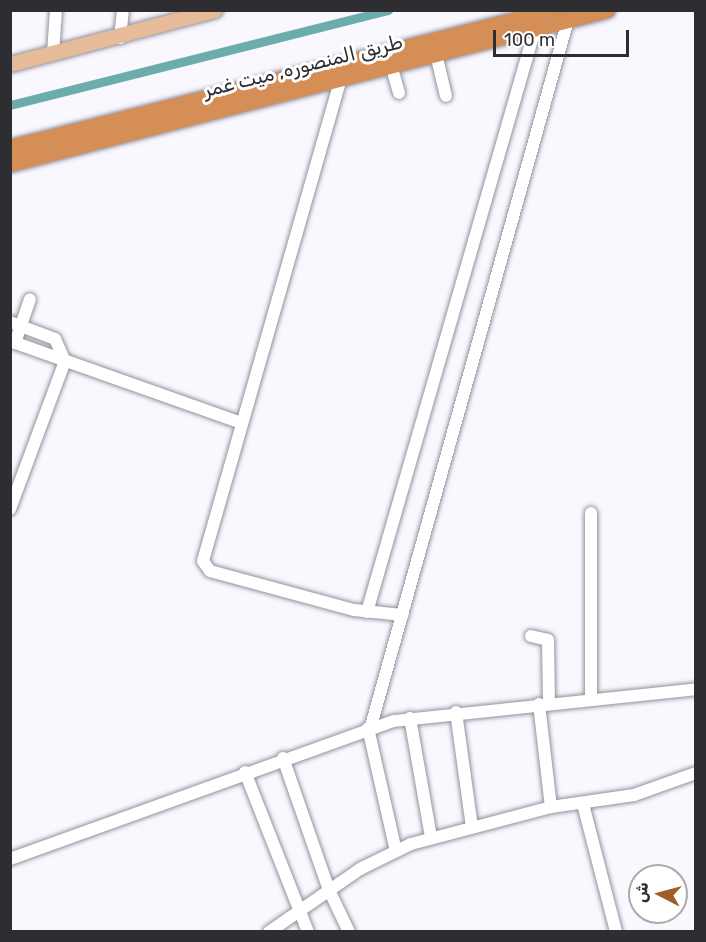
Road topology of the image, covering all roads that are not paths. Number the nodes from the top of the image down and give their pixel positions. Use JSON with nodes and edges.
{"nodes":[{"id":1,"x":56,"y":10,"type":"edge"},
{"id":2,"x":123,"y":10,"type":"edge"},
{"id":3,"x":215,"y":10,"type":"edge"},
{"id":4,"x":607,"y":10,"type":"edge"},
{"id":5,"x":562,"y":15,"type":"edge"},
{"id":6,"x":535,"y":29,"type":"junction"},
{"id":7,"x":120,"y":38,"type":"junction"},
{"id":8,"x":53,"y":54,"type":"junction"},
{"id":9,"x":436,"y":54,"type":"junction"},
{"id":10,"x":10,"y":64,"type":"edge"},
{"id":11,"x":391,"y":65,"type":"junction"},
{"id":12,"x":341,"y":78,"type":"junction"},
{"id":13,"x":399,"y":93,"type":"dead end"},
{"id":14,"x":446,"y":96,"type":"dead end"},
{"id":15,"x":10,"y":147,"type":"edge"},
{"id":16,"x":10,"y":164,"type":"edge"},
{"id":17,"x":30,"y":298,"type":"dead end"},
{"id":18,"x":16,"y":324,"type":"edge"},
{"id":19,"x":13,"y":342,"type":"edge"},
{"id":20,"x":65,"y":360,"type":"junction"},
{"id":21,"x":242,"y":423,"type":"junction"},
{"id":22,"x":10,"y":509,"type":"edge"},
{"id":23,"x":591,"y":513,"type":"dead end"},
{"id":24,"x":367,"y":612,"type":"junction"},
{"id":25,"x":403,"y":615,"type":"junction"},
{"id":26,"x":531,"y":636,"type":"dead end"},
{"id":27,"x":696,"y":689,"type":"edge"},
{"id":28,"x":591,"y":699,"type":"junction"},
{"id":29,"x":544,"y":703,"type":"junction"},
{"id":30,"x":456,"y":712,"type":"junction"},
{"id":31,"x":410,"y":718,"type":"junction"},
{"id":32,"x":370,"y":727,"type":"junction"},
{"id":33,"x":283,"y":758,"type":"junction"},
{"id":34,"x":245,"y":772,"type":"junction"},
{"id":35,"x":696,"y":773,"type":"edge"},
{"id":36,"x":583,"y":804,"type":"junction"},
{"id":37,"x":551,"y":807,"type":"junction"},
{"id":38,"x":472,"y":827,"type":"junction"},
{"id":39,"x":432,"y":837,"type":"junction"},
{"id":40,"x":396,"y":851,"type":"junction"},
{"id":41,"x":10,"y":859,"type":"edge"},
{"id":42,"x":329,"y":890,"type":"junction"},
{"id":43,"x":297,"y":911,"type":"junction"},
{"id":44,"x":269,"y":932,"type":"edge"},
{"id":45,"x":308,"y":932,"type":"edge"},
{"id":46,"x":349,"y":932,"type":"edge"},
{"id":47,"x":616,"y":932,"type":"edge"}],
"edges":[{"from":1,"to":8,"type":"street"},
{"from":2,"to":7,"type":"street"},
{"from":3,"to":7,"type":"main road"},
{"from":4,"to":5,"type":"highway","name":"طريق المنصوره, ميت غمر"},
{"from":5,"to":6,"type":"highway","name":"طريق المنصوره, ميت غمر"},
{"from":5,"to":15,"type":"highway","name":"طريق المنصوره, ميت غمر"},
{"from":5,"to":25,"type":"street"},
{"from":6,"to":9,"type":"highway","name":"طريق المنصوره, ميت غمر"},
{"from":6,"to":24,"type":"street"},
{"from":7,"to":8,"type":"main road"},
{"from":8,"to":10,"type":"main road"},
{"from":9,"to":11,"type":"highway","name":"طريق المنصوره, ميت غمر"},
{"from":9,"to":14,"type":"street"},
{"from":11,"to":12,"type":"highway","name":"طريق المنصوره, ميت غمر"},
{"from":11,"to":13,"type":"street"},
{"from":12,"to":16,"type":"highway","name":"طريق المنصوره, ميت غمر"},
{"from":12,"to":21,"type":"street"},
{"from":17,"to":18,"type":"street"},
{"from":18,"to":19,"type":"street"},
{"from":18,"to":20,"type":"street"},
{"from":19,"to":20,"type":"street"},
{"from":20,"to":21,"type":"street"},
{"from":20,"to":22,"type":"street"},
{"from":21,"to":24,"type":"street"},
{"from":23,"to":28,"type":"street"},
{"from":24,"to":25,"type":"street"},
{"from":25,"to":32,"type":"street"},
{"from":26,"to":29,"type":"street"},
{"from":27,"to":28,"type":"street"},
{"from":28,"to":29,"type":"street"},
{"from":29,"to":30,"type":"street"},
{"from":29,"to":37,"type":"street"},
{"from":30,"to":31,"type":"street"},
{"from":30,"to":38,"type":"street"},
{"from":31,"to":32,"type":"street"},
{"from":31,"to":39,"type":"street"},
{"from":32,"to":33,"type":"street"},
{"from":32,"to":40,"type":"street"},
{"from":33,"to":34,"type":"street"},
{"from":33,"to":42,"type":"street"},
{"from":34,"to":41,"type":"street"},
{"from":34,"to":43,"type":"street"},
{"from":35,"to":36,"type":"street"},
{"from":36,"to":37,"type":"street"},
{"from":36,"to":47,"type":"street"},
{"from":37,"to":38,"type":"street"},
{"from":38,"to":39,"type":"street"},
{"from":39,"to":40,"type":"street"},
{"from":40,"to":42,"type":"street"},
{"from":42,"to":43,"type":"street"},
{"from":42,"to":46,"type":"street"},
{"from":43,"to":44,"type":"street"},
{"from":43,"to":45,"type":"street"}]}
